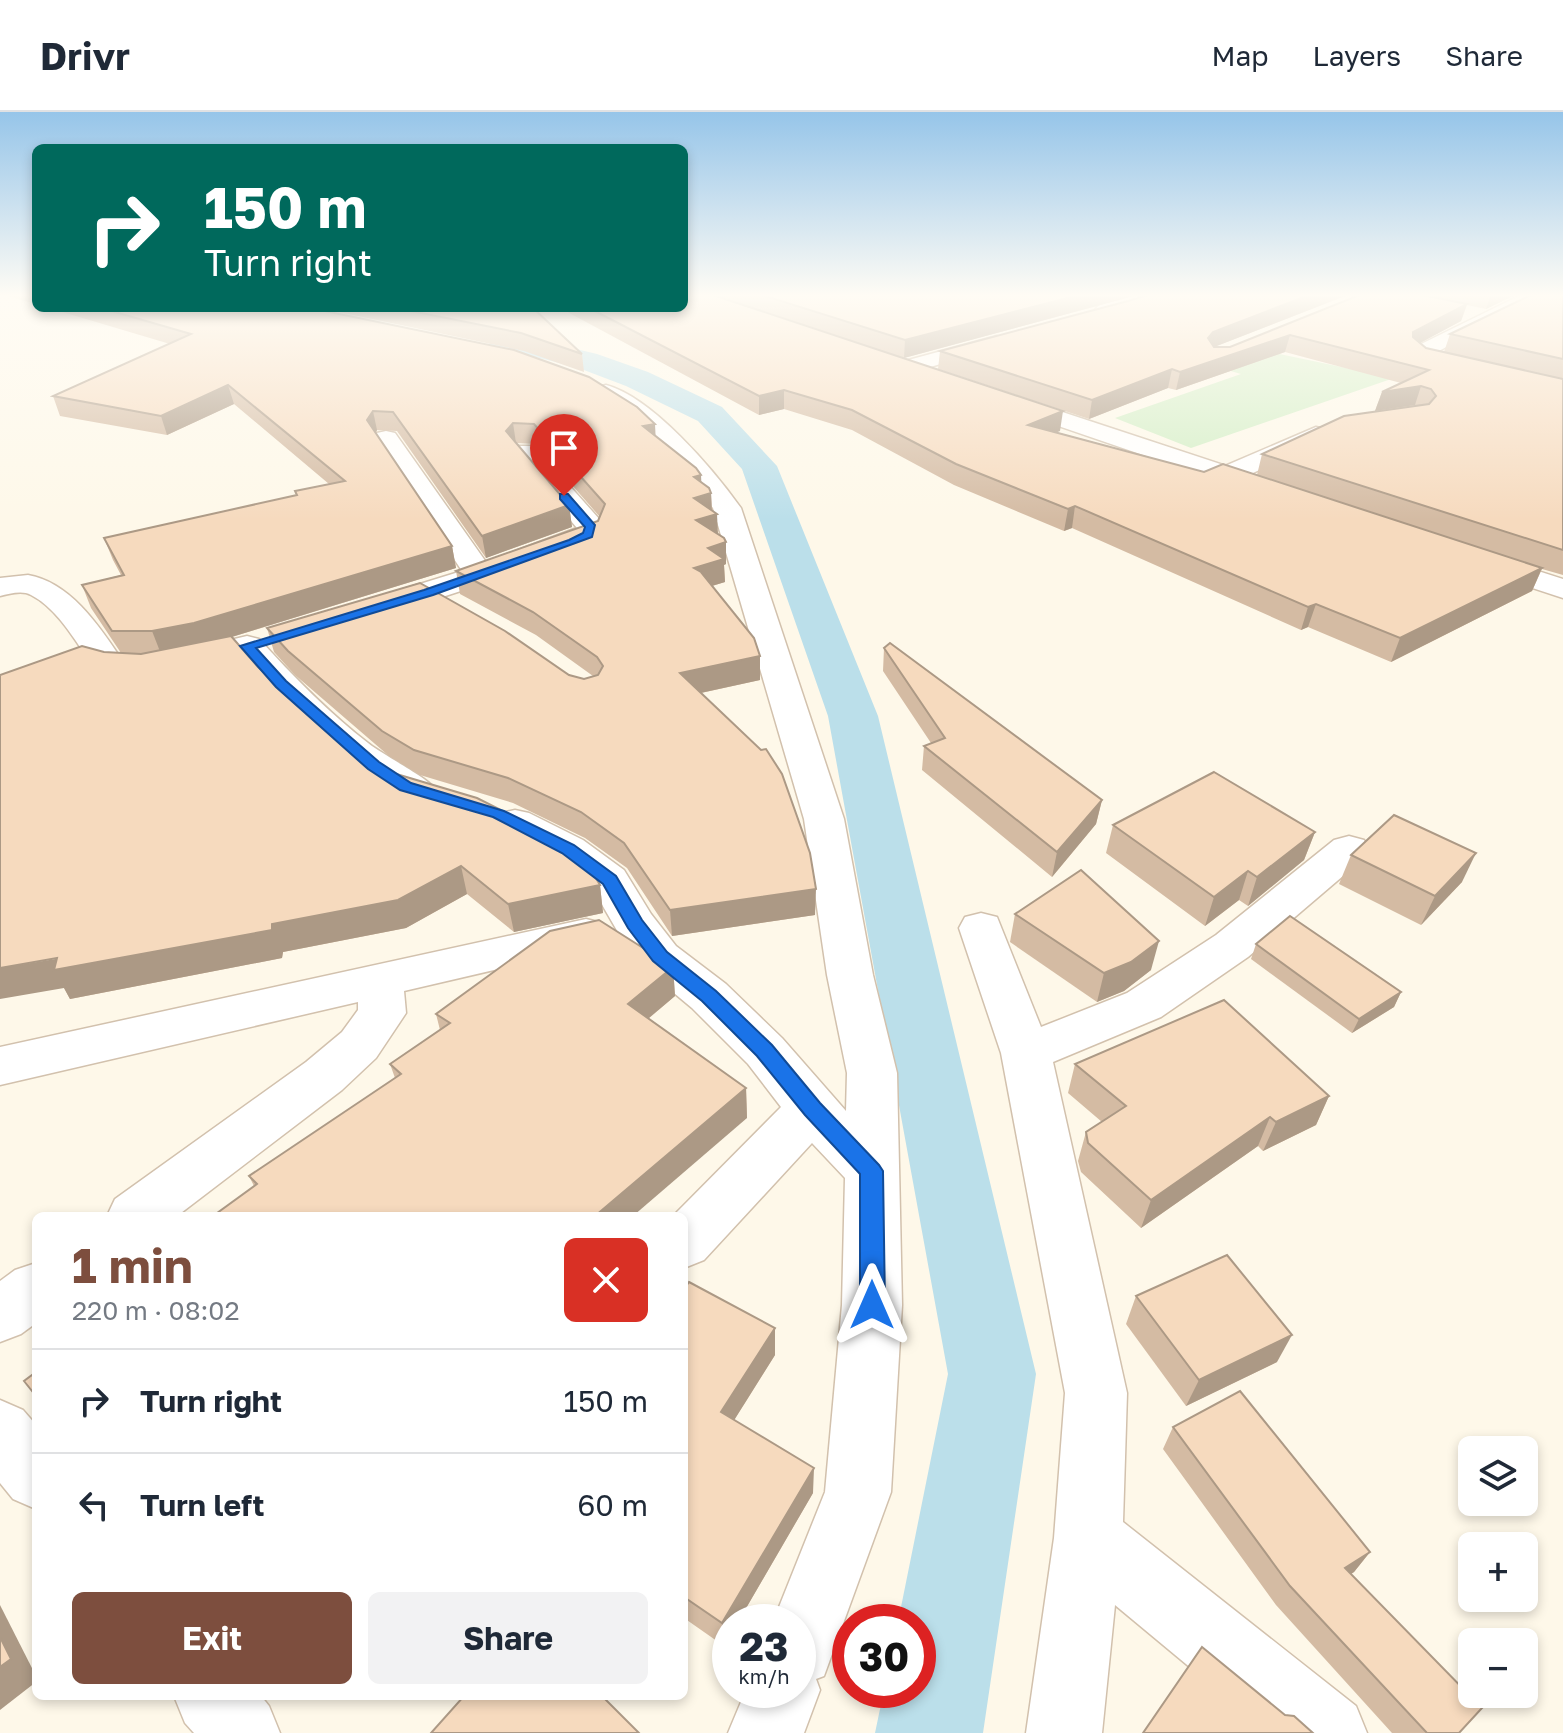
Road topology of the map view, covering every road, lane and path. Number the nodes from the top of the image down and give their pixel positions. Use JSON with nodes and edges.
{"nodes":[{"id":1,"x":917,"y":370,"type":"edge"},
{"id":2,"x":1482,"y":370,"type":"edge"},
{"id":3,"x":574,"y":379,"type":"edge"},
{"id":4,"x":955,"y":383,"type":"edge"},
{"id":5,"x":1563,"y":389,"type":"edge"},
{"id":6,"x":985,"y":393,"type":"edge"},
{"id":7,"x":1331,"y":427,"type":"edge"},
{"id":8,"x":386,"y":438,"type":"edge"},
{"id":9,"x":525,"y":451,"type":"edge"},
{"id":10,"x":1227,"y":475,"type":"junction"},
{"id":11,"x":1286,"y":495,"type":"edge"},
{"id":12,"x":1461,"y":555,"type":"edge"},
{"id":13,"x":479,"y":574,"type":"junction"},
{"id":14,"x":0,"y":587,"type":"edge"},
{"id":15,"x":1563,"y":589,"type":"edge"},
{"id":16,"x":428,"y":592,"type":"junction"},
{"id":17,"x":463,"y":612,"type":"edge"},
{"id":18,"x":341,"y":619,"type":"edge"},
{"id":19,"x":449,"y":799,"type":"edge"},
{"id":20,"x":486,"y":810,"type":"edge"},
{"id":21,"x":1349,"y":849,"type":"dead end"},
{"id":22,"x":635,"y":924,"type":"junction"},
{"id":23,"x":981,"y":928,"type":"dead end"},
{"id":24,"x":380,"y":978,"type":"junction"},
{"id":25,"x":1026,"y":1053,"type":"junction"},
{"id":26,"x":0,"y":1066,"type":"edge"},
{"id":27,"x":812,"y":1109,"type":"junction"},
{"id":28,"x":872,"y":1171,"type":"junction"},
{"id":29,"x":140,"y":1212,"type":"edge"},
{"id":30,"x":688,"y":1239,"type":"edge"},
{"id":31,"x":32,"y":1292,"type":"edge"},
{"id":32,"x":0,"y":1315,"type":"edge"},
{"id":33,"x":0,"y":1432,"type":"edge"},
{"id":34,"x":32,"y":1471,"type":"edge"},
{"id":35,"x":1088,"y":1538,"type":"junction"},
{"id":36,"x":815,"y":1604,"type":"edge"},
{"id":37,"x":776,"y":1708,"type":"edge"},
{"id":38,"x":766,"y":1733,"type":"edge"},
{"id":39,"x":1064,"y":1733,"type":"edge"},
{"id":40,"x":1329,"y":1733,"type":"edge"}],
"edges":[{"from":1,"to":4,"type":"street"},
{"from":2,"to":5,"type":"street"},
{"from":3,"to":28,"type":"street"},
{"from":6,"to":10,"type":"street"},
{"from":7,"to":10,"type":"street"},
{"from":8,"to":13,"type":"street"},
{"from":9,"to":13,"type":"street"},
{"from":10,"to":11,"type":"street"},
{"from":12,"to":15,"type":"street"},
{"from":13,"to":16,"type":"street"},
{"from":14,"to":19,"type":"street"},
{"from":16,"to":17,"type":"street"},
{"from":16,"to":18,"type":"street"},
{"from":20,"to":22,"type":"street"},
{"from":21,"to":25,"type":"street"},
{"from":22,"to":24,"type":"street"},
{"from":22,"to":27,"type":"street"},
{"from":23,"to":25,"type":"street"},
{"from":24,"to":26,"type":"street"},
{"from":24,"to":29,"type":"street"},
{"from":25,"to":35,"type":"street"},
{"from":27,"to":28,"type":"street"},
{"from":27,"to":30,"type":"street"},
{"from":28,"to":36,"type":"street"},
{"from":31,"to":32,"type":"street"},
{"from":33,"to":34,"type":"street"},
{"from":35,"to":39,"type":"street"},
{"from":35,"to":40,"type":"street"},
{"from":37,"to":38,"type":"street"}]}
